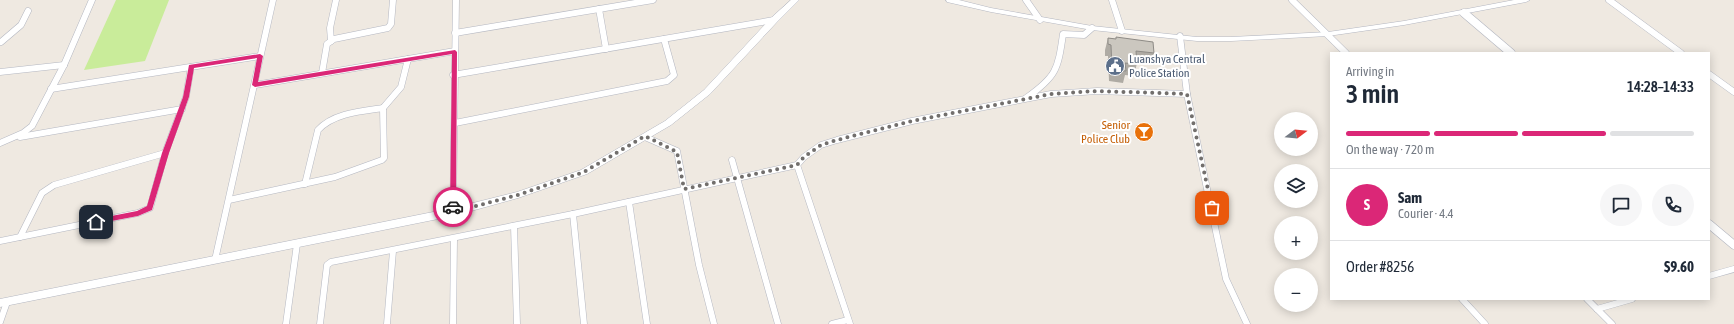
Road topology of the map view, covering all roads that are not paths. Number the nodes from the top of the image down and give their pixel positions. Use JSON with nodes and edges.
{"nodes":[{"id":1,"x":92,"y":0,"type":"edge"},
{"id":2,"x":273,"y":0,"type":"edge"},
{"id":3,"x":336,"y":0,"type":"edge"},
{"id":4,"x":393,"y":0,"type":"edge"},
{"id":5,"x":456,"y":0,"type":"edge"},
{"id":6,"x":653,"y":0,"type":"edge"},
{"id":7,"x":795,"y":0,"type":"edge"},
{"id":8,"x":950,"y":0,"type":"edge"},
{"id":9,"x":1026,"y":0,"type":"edge"},
{"id":10,"x":1112,"y":0,"type":"edge"},
{"id":11,"x":1292,"y":0,"type":"edge"},
{"id":12,"x":1526,"y":0,"type":"edge"},
{"id":13,"x":1609,"y":0,"type":"edge"},
{"id":14,"x":622,"y":2,"type":"edge"},
{"id":15,"x":599,"y":8,"type":"junction"},
{"id":16,"x":28,"y":11,"type":"dead end"},
{"id":17,"x":1464,"y":13,"type":"junction"},
{"id":18,"x":774,"y":20,"type":"junction"},
{"id":19,"x":1040,"y":20,"type":"junction"},
{"id":20,"x":1092,"y":28,"type":"junction"},
{"id":21,"x":1122,"y":32,"type":"junction"},
{"id":22,"x":455,"y":33,"type":"junction"},
{"id":23,"x":1328,"y":34,"type":"junction"},
{"id":24,"x":1180,"y":36,"type":"junction"},
{"id":25,"x":664,"y":39,"type":"junction"},
{"id":26,"x":331,"y":41,"type":"junction"},
{"id":27,"x":0,"y":43,"type":"edge"},
{"id":28,"x":606,"y":49,"type":"junction"},
{"id":29,"x":455,"y":52,"type":"junction"},
{"id":30,"x":1345,"y":52,"type":"edge"},
{"id":31,"x":1510,"y":52,"type":"edge"},
{"id":32,"x":1680,"y":52,"type":"edge"},
{"id":33,"x":260,"y":56,"type":"junction"},
{"id":34,"x":408,"y":59,"type":"junction"},
{"id":35,"x":64,"y":65,"type":"junction"},
{"id":36,"x":191,"y":67,"type":"junction"},
{"id":37,"x":0,"y":72,"type":"edge"},
{"id":38,"x":322,"y":73,"type":"junction"},
{"id":39,"x":453,"y":75,"type":"junction"},
{"id":40,"x":1710,"y":75,"type":"edge"},
{"id":41,"x":255,"y":85,"type":"junction"},
{"id":42,"x":51,"y":89,"type":"junction"},
{"id":43,"x":1734,"y":92,"type":"edge"},
{"id":44,"x":1187,"y":94,"type":"junction"},
{"id":45,"x":1024,"y":99,"type":"junction"},
{"id":46,"x":382,"y":108,"type":"junction"},
{"id":47,"x":182,"y":109,"type":"junction"},
{"id":48,"x":455,"y":123,"type":"junction"},
{"id":49,"x":645,"y":136,"type":"junction"},
{"id":50,"x":14,"y":138,"type":"junction"},
{"id":51,"x":1,"y":142,"type":"edge"},
{"id":52,"x":165,"y":153,"type":"junction"},
{"id":53,"x":732,"y":160,"type":"dead end"},
{"id":54,"x":797,"y":165,"type":"junction"},
{"id":55,"x":738,"y":178,"type":"junction"},
{"id":56,"x":305,"y":184,"type":"junction"},
{"id":57,"x":684,"y":189,"type":"junction"},
{"id":58,"x":229,"y":200,"type":"junction"},
{"id":59,"x":629,"y":202,"type":"junction"},
{"id":60,"x":453,"y":212,"type":"junction"},
{"id":61,"x":573,"y":214,"type":"junction"},
{"id":62,"x":1710,"y":225,"type":"edge"},
{"id":63,"x":514,"y":226,"type":"junction"},
{"id":64,"x":20,"y":237,"type":"junction"},
{"id":65,"x":454,"y":239,"type":"junction"},
{"id":66,"x":0,"y":242,"type":"edge"},
{"id":67,"x":297,"y":244,"type":"junction"},
{"id":68,"x":1734,"y":245,"type":"edge"},
{"id":69,"x":393,"y":251,"type":"junction"},
{"id":70,"x":215,"y":260,"type":"junction"},
{"id":71,"x":1734,"y":269,"type":"edge"},
{"id":72,"x":1710,"y":276,"type":"edge"},
{"id":73,"x":1463,"y":300,"type":"edge"},
{"id":74,"x":1588,"y":300,"type":"edge"},
{"id":75,"x":1629,"y":300,"type":"edge"},
{"id":76,"x":4,"y":303,"type":"edge"},
{"id":77,"x":1598,"y":309,"type":"junction"},
{"id":78,"x":0,"y":322,"type":"edge"},
{"id":79,"x":849,"y":322,"type":"edge"},
{"id":80,"x":286,"y":324,"type":"edge"},
{"id":81,"x":320,"y":324,"type":"edge"},
{"id":82,"x":387,"y":324,"type":"edge"},
{"id":83,"x":452,"y":324,"type":"edge"},
{"id":84,"x":517,"y":324,"type":"edge"},
{"id":85,"x":584,"y":324,"type":"edge"},
{"id":86,"x":647,"y":324,"type":"edge"},
{"id":87,"x":714,"y":324,"type":"edge"},
{"id":88,"x":778,"y":324,"type":"edge"},
{"id":89,"x":832,"y":324,"type":"edge"},
{"id":90,"x":1247,"y":324,"type":"edge"},
{"id":91,"x":1485,"y":324,"type":"edge"},
{"id":92,"x":1612,"y":324,"type":"edge"}],
"edges":[{"from":1,"to":35,"type":"street"},
{"from":2,"to":33,"type":"street"},
{"from":3,"to":26,"type":"street"},
{"from":4,"to":26,"type":"street"},
{"from":5,"to":22,"type":"street"},
{"from":6,"to":14,"type":"street"},
{"from":7,"to":18,"type":"main road"},
{"from":8,"to":19,"type":"main road"},
{"from":9,"to":19,"type":"street"},
{"from":10,"to":21,"type":"street"},
{"from":11,"to":23,"type":"street"},
{"from":12,"to":17,"type":"main road"},
{"from":13,"to":32,"type":"street"},
{"from":14,"to":15,"type":"street"},
{"from":15,"to":22,"type":"street"},
{"from":15,"to":28,"type":"street"},
{"from":16,"to":27,"type":"street"},
{"from":17,"to":23,"type":"main road"},
{"from":17,"to":31,"type":"street"},
{"from":18,"to":25,"type":"street"},
{"from":18,"to":49,"type":"main road"},
{"from":19,"to":20,"type":"main road"},
{"from":20,"to":21,"type":"main road"},
{"from":20,"to":45,"type":"street"},
{"from":21,"to":24,"type":"main road"},
{"from":22,"to":29,"type":"street"},
{"from":23,"to":24,"type":"main road"},
{"from":23,"to":30,"type":"street"},
{"from":24,"to":44,"type":"street"},
{"from":25,"to":28,"type":"street"},
{"from":25,"to":48,"type":"street"},
{"from":26,"to":38,"type":"street"},
{"from":28,"to":39,"type":"street"},
{"from":29,"to":34,"type":"street"},
{"from":29,"to":39,"type":"street"},
{"from":33,"to":36,"type":"street"},
{"from":33,"to":41,"type":"street"},
{"from":34,"to":38,"type":"street"},
{"from":34,"to":46,"type":"street"},
{"from":35,"to":37,"type":"street"},
{"from":35,"to":42,"type":"street"},
{"from":36,"to":42,"type":"street"},
{"from":36,"to":47,"type":"street"},
{"from":38,"to":41,"type":"street"},
{"from":39,"to":48,"type":"street"},
{"from":40,"to":43,"type":"street"},
{"from":41,"to":58,"type":"street"},
{"from":42,"to":50,"type":"street"},
{"from":44,"to":45,"type":"street"},
{"from":44,"to":90,"type":"street"},
{"from":45,"to":54,"type":"street"},
{"from":46,"to":56,"type":"street"},
{"from":46,"to":56,"type":"street"},
{"from":47,"to":50,"type":"street"},
{"from":47,"to":52,"type":"street"},
{"from":48,"to":60,"type":"street"},
{"from":49,"to":57,"type":"street"},
{"from":49,"to":60,"type":"main road"},
{"from":50,"to":51,"type":"street"},
{"from":52,"to":64,"type":"street"},
{"from":52,"to":64,"type":"street"},
{"from":53,"to":55,"type":"street"},
{"from":54,"to":55,"type":"street"},
{"from":54,"to":79,"type":"street"},
{"from":55,"to":57,"type":"street"},
{"from":55,"to":88,"type":"street"},
{"from":56,"to":58,"type":"street"},
{"from":57,"to":59,"type":"street"},
{"from":57,"to":87,"type":"street"},
{"from":58,"to":70,"type":"street"},
{"from":59,"to":61,"type":"street"},
{"from":59,"to":86,"type":"street"},
{"from":60,"to":67,"type":"main road"},
{"from":61,"to":63,"type":"street"},
{"from":61,"to":85,"type":"street"},
{"from":62,"to":68,"type":"street"},
{"from":63,"to":65,"type":"street"},
{"from":63,"to":84,"type":"street"},
{"from":64,"to":66,"type":"street"},
{"from":65,"to":69,"type":"street"},
{"from":65,"to":83,"type":"street"},
{"from":67,"to":70,"type":"main road"},
{"from":67,"to":80,"type":"street"},
{"from":69,"to":81,"type":"street"},
{"from":69,"to":82,"type":"street"},
{"from":70,"to":76,"type":"main road"},
{"from":71,"to":72,"type":"street"},
{"from":73,"to":91,"type":"street"},
{"from":74,"to":77,"type":"street"},
{"from":75,"to":77,"type":"street"},
{"from":76,"to":78,"type":"street"},
{"from":77,"to":92,"type":"street"},
{"from":79,"to":89,"type":"street"}]}
